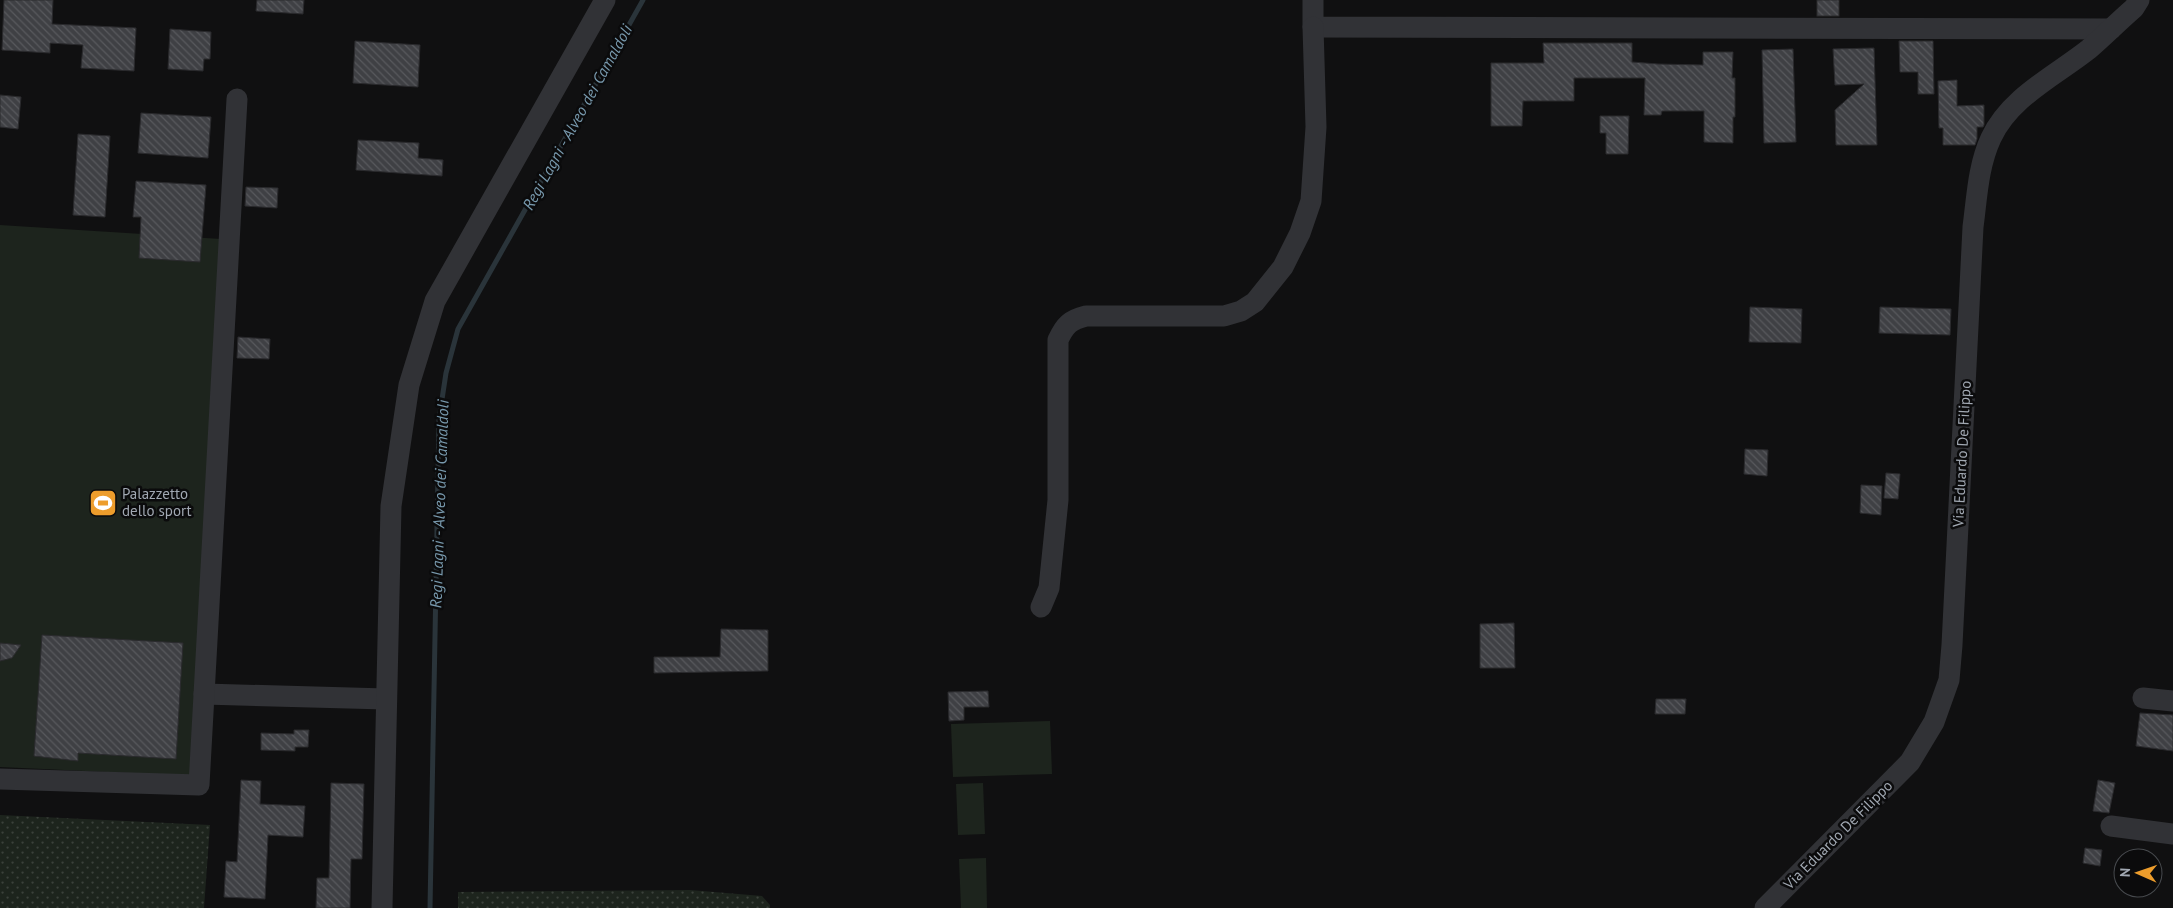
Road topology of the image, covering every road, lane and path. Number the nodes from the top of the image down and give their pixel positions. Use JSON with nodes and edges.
{"nodes":[{"id":1,"x":604,"y":0,"type":"edge"},
{"id":2,"x":1313,"y":0,"type":"edge"},
{"id":3,"x":2140,"y":0,"type":"edge"},
{"id":4,"x":1313,"y":27,"type":"junction"},
{"id":5,"x":2111,"y":28,"type":"junction"},
{"id":6,"x":237,"y":99,"type":"dead end"},
{"id":7,"x":1041,"y":607,"type":"dead end"},
{"id":8,"x":204,"y":694,"type":"junction"},
{"id":9,"x":2143,"y":698,"type":"dead end"},
{"id":10,"x":386,"y":699,"type":"junction"},
{"id":11,"x":2173,"y":701,"type":"edge"},
{"id":12,"x":0,"y":779,"type":"edge"},
{"id":13,"x":2111,"y":826,"type":"dead end"},
{"id":14,"x":2173,"y":834,"type":"edge"},
{"id":15,"x":382,"y":908,"type":"edge"},
{"id":16,"x":1765,"y":908,"type":"edge"}],
"edges":[{"from":1,"to":10,"type":"street"},
{"from":2,"to":4,"type":"street"},
{"from":3,"to":5,"type":"street","name":"Via Eduardo De Filippo"},
{"from":4,"to":5,"type":"street"},
{"from":4,"to":7,"type":"street"},
{"from":5,"to":16,"type":"street","name":"Via Eduardo De Filippo"},
{"from":6,"to":8,"type":"street"},
{"from":8,"to":10,"type":"street"},
{"from":8,"to":12,"type":"street"},
{"from":9,"to":11,"type":"street"},
{"from":10,"to":15,"type":"street"},
{"from":13,"to":14,"type":"street"}]}
